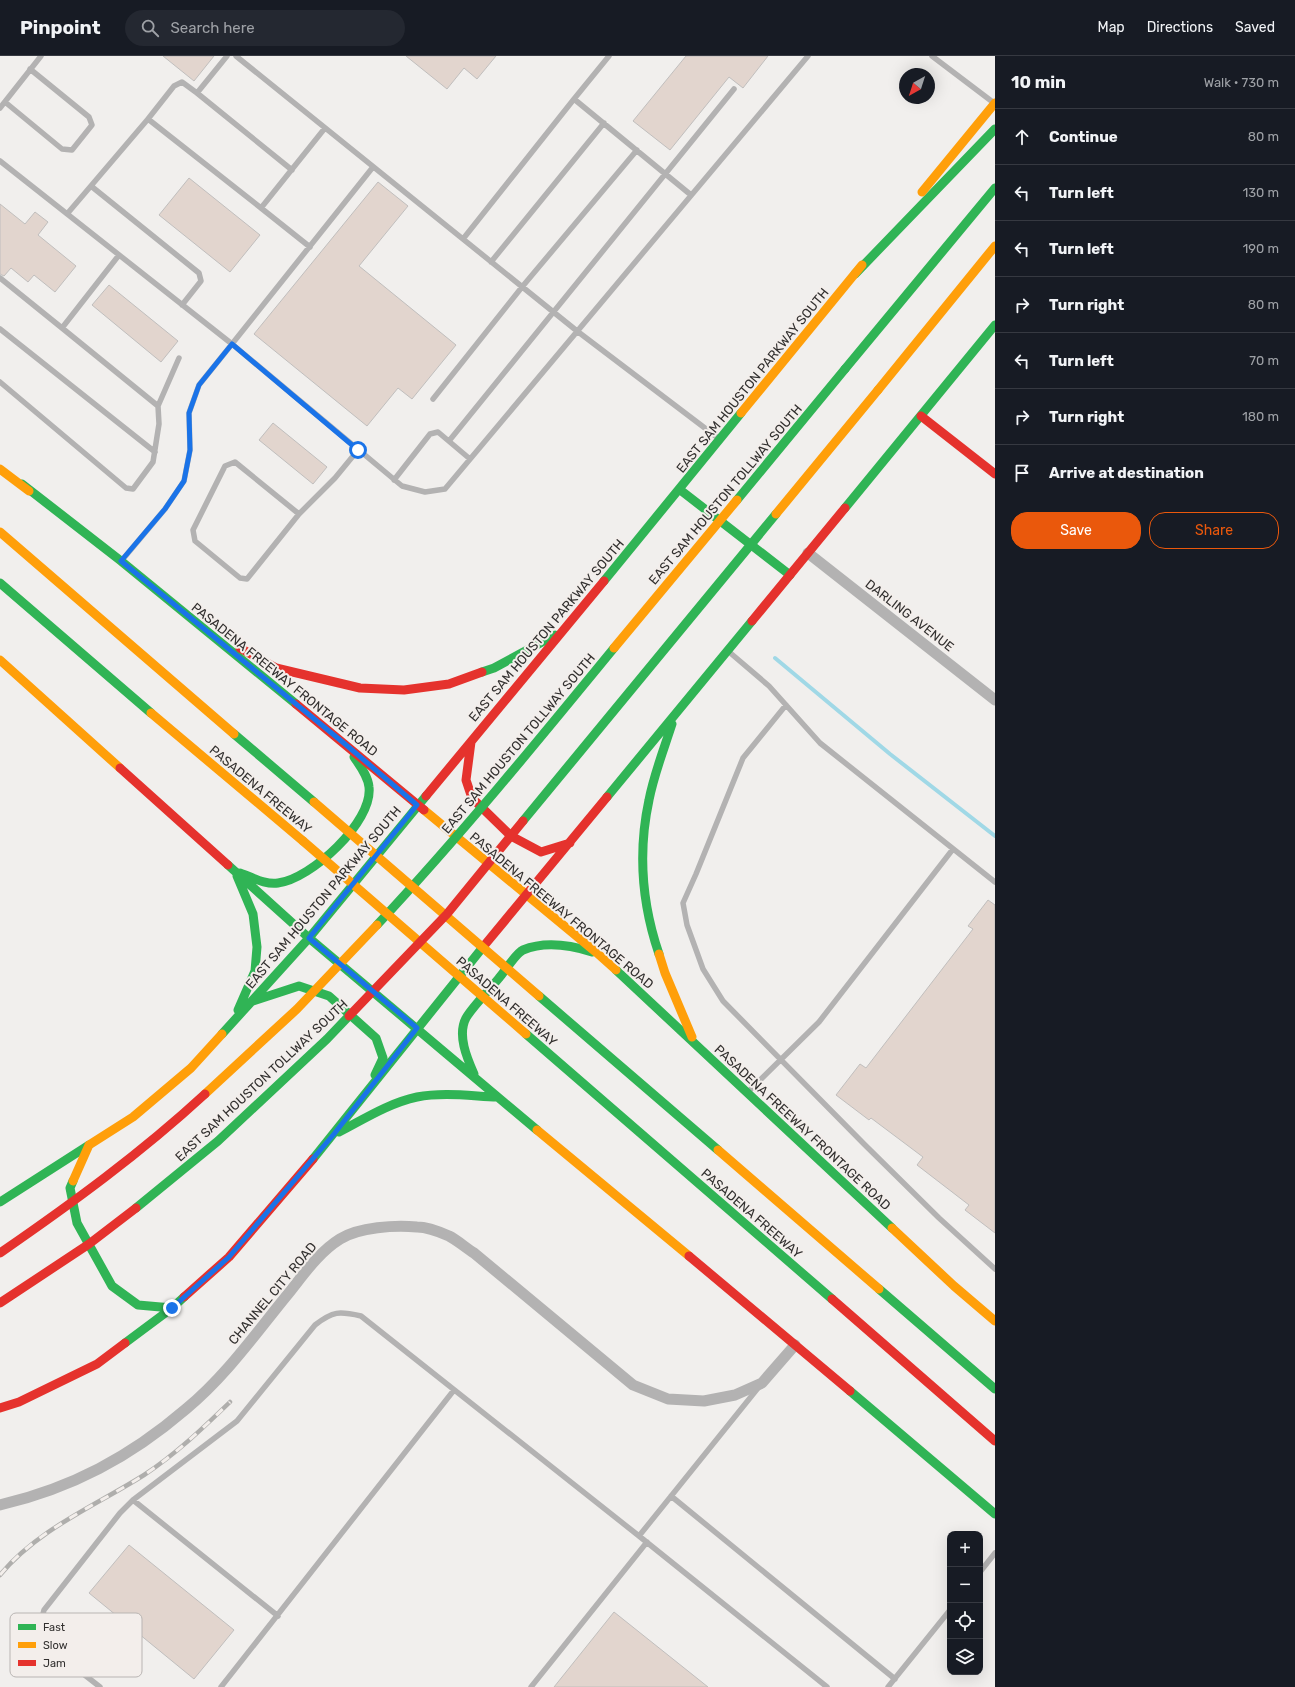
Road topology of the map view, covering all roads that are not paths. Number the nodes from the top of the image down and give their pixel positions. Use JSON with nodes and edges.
{"nodes":[{"id":1,"x":41,"y":56,"type":"edge"},
{"id":2,"x":227,"y":56,"type":"edge"},
{"id":3,"x":236,"y":56,"type":"edge"},
{"id":4,"x":609,"y":56,"type":"edge"},
{"id":5,"x":808,"y":56,"type":"edge"},
{"id":6,"x":932,"y":56,"type":"edge"},
{"id":7,"x":30,"y":69,"type":"junction"},
{"id":8,"x":734,"y":89,"type":"dead end"},
{"id":9,"x":197,"y":93,"type":"junction"},
{"id":10,"x":574,"y":99,"type":"junction"},
{"id":11,"x":5,"y":102,"type":"junction"},
{"id":12,"x":995,"y":103,"type":"edge"},
{"id":13,"x":0,"y":108,"type":"edge"},
{"id":14,"x":148,"y":118,"type":"junction"},
{"id":15,"x":604,"y":123,"type":"junction"},
{"id":16,"x":325,"y":128,"type":"junction"},
{"id":17,"x":995,"y":129,"type":"edge"},
{"id":18,"x":637,"y":150,"type":"junction"},
{"id":19,"x":0,"y":161,"type":"edge"},
{"id":20,"x":373,"y":167,"type":"junction"},
{"id":21,"x":292,"y":170,"type":"junction"},
{"id":22,"x":666,"y":173,"type":"junction"},
{"id":23,"x":91,"y":186,"type":"junction"},
{"id":24,"x":995,"y":188,"type":"edge"},
{"id":25,"x":691,"y":194,"type":"junction"},
{"id":26,"x":261,"y":208,"type":"junction"},
{"id":27,"x":67,"y":214,"type":"junction"},
{"id":28,"x":463,"y":239,"type":"junction"},
{"id":29,"x":995,"y":246,"type":"edge"},
{"id":30,"x":310,"y":247,"type":"junction"},
{"id":31,"x":119,"y":255,"type":"junction"},
{"id":32,"x":491,"y":262,"type":"junction"},
{"id":33,"x":855,"y":274,"type":"junction"},
{"id":34,"x":0,"y":278,"type":"edge"},
{"id":35,"x":522,"y":287,"type":"junction"},
{"id":36,"x":182,"y":305,"type":"junction"},
{"id":37,"x":554,"y":313,"type":"junction"},
{"id":38,"x":995,"y":325,"type":"edge"},
{"id":39,"x":62,"y":328,"type":"junction"},
{"id":40,"x":0,"y":329,"type":"edge"},
{"id":41,"x":577,"y":331,"type":"junction"},
{"id":42,"x":232,"y":344,"type":"junction"},
{"id":43,"x":180,"y":358,"type":"dead end"},
{"id":44,"x":0,"y":382,"type":"edge"},
{"id":45,"x":433,"y":399,"type":"dead end"},
{"id":46,"x":158,"y":406,"type":"junction"},
{"id":47,"x":921,"y":416,"type":"junction"},
{"id":48,"x":720,"y":439,"type":"junction"},
{"id":49,"x":449,"y":441,"type":"junction"},
{"id":50,"x":358,"y":450,"type":"junction"},
{"id":51,"x":154,"y":452,"type":"junction"},
{"id":52,"x":470,"y":459,"type":"junction"},
{"id":53,"x":0,"y":464,"type":"edge"},
{"id":54,"x":0,"y":470,"type":"edge"},
{"id":55,"x":995,"y":474,"type":"edge"},
{"id":56,"x":394,"y":480,"type":"junction"},
{"id":57,"x":679,"y":489,"type":"junction"},
{"id":58,"x":29,"y":491,"type":"junction"},
{"id":59,"x":299,"y":514,"type":"junction"},
{"id":60,"x":0,"y":532,"type":"edge"},
{"id":61,"x":808,"y":553,"type":"junction"},
{"id":62,"x":121,"y":561,"type":"junction"},
{"id":63,"x":790,"y":575,"type":"junction"},
{"id":64,"x":0,"y":583,"type":"edge"},
{"id":65,"x":0,"y":588,"type":"edge"},
{"id":66,"x":200,"y":626,"type":"junction"},
{"id":67,"x":564,"y":630,"type":"junction"},
{"id":68,"x":68,"y":643,"type":"junction"},
{"id":69,"x":728,"y":651,"type":"junction"},
{"id":70,"x":0,"y":660,"type":"edge"},
{"id":71,"x":995,"y":700,"type":"edge"},
{"id":72,"x":786,"y":705,"type":"junction"},
{"id":73,"x":674,"y":716,"type":"junction"},
{"id":74,"x":471,"y":742,"type":"junction"},
{"id":75,"x":345,"y":744,"type":"junction"},
{"id":76,"x":417,"y":805,"type":"junction"},
{"id":77,"x":570,"y":843,"type":"junction"},
{"id":78,"x":953,"y":849,"type":"junction"},
{"id":79,"x":234,"y":871,"type":"junction"},
{"id":80,"x":995,"y":882,"type":"edge"},
{"id":81,"x":527,"y":896,"type":"junction"},
{"id":82,"x":309,"y":938,"type":"junction"},
{"id":83,"x":597,"y":953,"type":"junction"},
{"id":84,"x":251,"y":1001,"type":"junction"},
{"id":85,"x":233,"y":1022,"type":"junction"},
{"id":86,"x":417,"y":1028,"type":"junction"},
{"id":87,"x":694,"y":1042,"type":"junction"},
{"id":88,"x":781,"y":1059,"type":"junction"},
{"id":89,"x":476,"y":1079,"type":"junction"},
{"id":90,"x":369,"y":1089,"type":"junction"},
{"id":91,"x":748,"y":1092,"type":"junction"},
{"id":92,"x":497,"y":1097,"type":"junction"},
{"id":93,"x":334,"y":1134,"type":"junction"},
{"id":94,"x":89,"y":1145,"type":"junction"},
{"id":95,"x":0,"y":1202,"type":"edge"},
{"id":96,"x":0,"y":1253,"type":"edge"},
{"id":97,"x":995,"y":1269,"type":"edge"},
{"id":98,"x":0,"y":1302,"type":"edge"},
{"id":99,"x":172,"y":1308,"type":"junction"},
{"id":100,"x":995,"y":1321,"type":"edge"},
{"id":101,"x":795,"y":1345,"type":"junction"},
{"id":102,"x":762,"y":1383,"type":"junction"},
{"id":103,"x":995,"y":1389,"type":"edge"},
{"id":104,"x":454,"y":1390,"type":"junction"},
{"id":105,"x":0,"y":1408,"type":"edge"},
{"id":106,"x":995,"y":1441,"type":"edge"},
{"id":107,"x":671,"y":1496,"type":"junction"},
{"id":108,"x":133,"y":1500,"type":"junction"},
{"id":109,"x":0,"y":1505,"type":"edge"},
{"id":110,"x":995,"y":1514,"type":"edge"},
{"id":111,"x":639,"y":1536,"type":"junction"},
{"id":112,"x":647,"y":1542,"type":"junction"},
{"id":113,"x":995,"y":1553,"type":"edge"},
{"id":114,"x":983,"y":1568,"type":"edge"},
{"id":115,"x":43,"y":1613,"type":"edge"},
{"id":116,"x":947,"y":1614,"type":"edge"},
{"id":117,"x":278,"y":1616,"type":"junction"},
{"id":118,"x":87,"y":1677,"type":"edge"},
{"id":119,"x":894,"y":1679,"type":"junction"},
{"id":120,"x":100,"y":1687,"type":"edge"},
{"id":121,"x":221,"y":1687,"type":"edge"},
{"id":122,"x":531,"y":1687,"type":"edge"},
{"id":123,"x":827,"y":1687,"type":"edge"},
{"id":124,"x":888,"y":1687,"type":"edge"}],
"edges":[{"from":1,"to":7,"type":"lane"},
{"from":2,"to":9,"type":"lane"},
{"from":3,"to":16,"type":"lane"},
{"from":4,"to":10,"type":"lane"},
{"from":5,"to":25,"type":"lane"},
{"from":6,"to":12,"type":"lane"},
{"from":7,"to":11,"type":"lane"},
{"from":7,"to":11,"type":"lane"},
{"from":8,"to":22,"type":"lane"},
{"from":9,"to":14,"type":"lane"},
{"from":9,"to":21,"type":"lane"},
{"from":10,"to":15,"type":"lane"},
{"from":10,"to":28,"type":"lane"},
{"from":11,"to":13,"type":"lane"},
{"from":12,"to":33,"type":"main road","name":"EAST SAM HOUSTON PARKWAY SOUTH"},
{"from":14,"to":23,"type":"lane"},
{"from":14,"to":26,"type":"lane"},
{"from":15,"to":18,"type":"lane"},
{"from":15,"to":32,"type":"lane"},
{"from":16,"to":20,"type":"lane"},
{"from":16,"to":21,"type":"lane"},
{"from":17,"to":33,"type":"main road"},
{"from":18,"to":22,"type":"lane"},
{"from":18,"to":35,"type":"lane"},
{"from":19,"to":27,"type":"lane"},
{"from":20,"to":28,"type":"lane"},
{"from":20,"to":30,"type":"lane"},
{"from":21,"to":26,"type":"lane"},
{"from":22,"to":25,"type":"lane"},
{"from":22,"to":37,"type":"lane"},
{"from":23,"to":27,"type":"lane"},
{"from":23,"to":36,"type":"lane"},
{"from":24,"to":96,"type":"main road","name":"EAST SAM HOUSTON TOLLWAY SOUTH","bridge":true},
{"from":25,"to":41,"type":"lane"},
{"from":26,"to":30,"type":"lane"},
{"from":27,"to":31,"type":"lane"},
{"from":28,"to":32,"type":"lane"},
{"from":29,"to":98,"type":"main road","name":"EAST SAM HOUSTON TOLLWAY SOUTH","bridge":true},
{"from":30,"to":42,"type":"lane"},
{"from":31,"to":36,"type":"lane"},
{"from":31,"to":39,"type":"lane"},
{"from":32,"to":35,"type":"lane"},
{"from":33,"to":48,"type":"main road","name":"EAST SAM HOUSTON PARKWAY SOUTH"},
{"from":34,"to":39,"type":"lane"},
{"from":35,"to":37,"type":"lane"},
{"from":35,"to":45,"type":"lane"},
{"from":36,"to":42,"type":"lane"},
{"from":37,"to":41,"type":"lane"},
{"from":37,"to":49,"type":"lane"},
{"from":38,"to":47,"type":"main road"},
{"from":39,"to":46,"type":"lane"},
{"from":40,"to":51,"type":"lane"},
{"from":41,"to":48,"type":"lane"},
{"from":41,"to":52,"type":"lane"},
{"from":42,"to":50,"type":"lane"},
{"from":42,"to":62,"type":"lane"},
{"from":43,"to":46,"type":"lane"},
{"from":44,"to":51,"type":"lane"},
{"from":46,"to":51,"type":"lane"},
{"from":47,"to":55,"type":"main road"},
{"from":47,"to":61,"type":"main road"},
{"from":48,"to":57,"type":"main road","name":"EAST SAM HOUSTON PARKWAY SOUTH"},
{"from":49,"to":52,"type":"lane"},
{"from":49,"to":56,"type":"lane"},
{"from":50,"to":56,"type":"lane"},
{"from":50,"to":59,"type":"lane"},
{"from":52,"to":56,"type":"lane"},
{"from":53,"to":58,"type":"main road","name":"PASADENA FREEWAY FRONTAGE ROAD"},
{"from":54,"to":58,"type":"main road"},
{"from":57,"to":63,"type":"main road"},
{"from":57,"to":67,"type":"main road","name":"EAST SAM HOUSTON PARKWAY SOUTH"},
{"from":58,"to":62,"type":"main road","name":"PASADENA FREEWAY FRONTAGE ROAD"},
{"from":59,"to":59,"type":"lane"},
{"from":60,"to":103,"type":"main road","name":"PASADENA FREEWAY","bridge":true},
{"from":61,"to":63,"type":"main road"},
{"from":61,"to":71,"type":"street","name":"DARLING AVENUE"},
{"from":62,"to":66,"type":"main road","name":"PASADENA FREEWAY FRONTAGE ROAD"},
{"from":63,"to":69,"type":"main road"},
{"from":64,"to":68,"type":"main road","name":"PASADENA FREEWAY"},
{"from":65,"to":68,"type":"main road"},
{"from":66,"to":67,"type":"main road"},
{"from":66,"to":75,"type":"main road","name":"PASADENA FREEWAY FRONTAGE ROAD"},
{"from":67,"to":74,"type":"main road","name":"EAST SAM HOUSTON PARKWAY SOUTH"},
{"from":68,"to":106,"type":"main road","name":"PASADENA FREEWAY","bridge":true},
{"from":69,"to":72,"type":"lane"},
{"from":69,"to":73,"type":"main road"},
{"from":70,"to":79,"type":"main road"},
{"from":72,"to":78,"type":"lane"},
{"from":72,"to":88,"type":"lane"},
{"from":73,"to":77,"type":"main road"},
{"from":73,"to":87,"type":"main road"},
{"from":74,"to":76,"type":"main road","name":"EAST SAM HOUSTON PARKWAY SOUTH"},
{"from":74,"to":77,"type":"main road"},
{"from":75,"to":76,"type":"main road","name":"PASADENA FREEWAY FRONTAGE ROAD"},
{"from":75,"to":79,"type":"main road"},
{"from":76,"to":81,"type":"main road","name":"PASADENA FREEWAY FRONTAGE ROAD"},
{"from":76,"to":82,"type":"main road","name":"EAST SAM HOUSTON PARKWAY SOUTH"},
{"from":77,"to":81,"type":"main road"},
{"from":78,"to":80,"type":"lane"},
{"from":78,"to":88,"type":"lane"},
{"from":79,"to":82,"type":"main road"},
{"from":79,"to":85,"type":"main road"},
{"from":81,"to":83,"type":"main road","name":"PASADENA FREEWAY FRONTAGE ROAD"},
{"from":81,"to":86,"type":"main road"},
{"from":82,"to":84,"type":"main road","name":"EAST SAM HOUSTON PARKWAY SOUTH"},
{"from":82,"to":86,"type":"main road"},
{"from":83,"to":87,"type":"main road","name":"PASADENA FREEWAY FRONTAGE ROAD"},
{"from":83,"to":89,"type":"main road"},
{"from":84,"to":85,"type":"main road","name":"EAST SAM HOUSTON PARKWAY SOUTH"},
{"from":84,"to":90,"type":"main road"},
{"from":85,"to":94,"type":"main road","name":"EAST SAM HOUSTON PARKWAY SOUTH"},
{"from":86,"to":89,"type":"main road"},
{"from":86,"to":90,"type":"main road"},
{"from":87,"to":91,"type":"main road","name":"PASADENA FREEWAY FRONTAGE ROAD"},
{"from":88,"to":91,"type":"lane"},
{"from":88,"to":97,"type":"lane"},
{"from":89,"to":92,"type":"main road"},
{"from":90,"to":93,"type":"main road"},
{"from":91,"to":100,"type":"main road","name":"PASADENA FREEWAY FRONTAGE ROAD"},
{"from":92,"to":93,"type":"main road"},
{"from":92,"to":101,"type":"main road"},
{"from":93,"to":99,"type":"main road"},
{"from":94,"to":95,"type":"main road","name":"EAST SAM HOUSTON PARKWAY SOUTH"},
{"from":94,"to":99,"type":"main road"},
{"from":99,"to":105,"type":"main road"},
{"from":101,"to":102,"type":"street","name":"CHANNEL CITY ROAD"},
{"from":101,"to":110,"type":"main road"},
{"from":102,"to":107,"type":"lane"},
{"from":102,"to":109,"type":"street","name":"CHANNEL CITY ROAD"},
{"from":104,"to":108,"type":"lane"},
{"from":104,"to":111,"type":"lane"},
{"from":104,"to":117,"type":"lane"},
{"from":107,"to":111,"type":"lane"},
{"from":107,"to":119,"type":"lane"},
{"from":108,"to":115,"type":"lane"},
{"from":108,"to":117,"type":"lane"},
{"from":111,"to":112,"type":"lane"},
{"from":112,"to":122,"type":"lane"},
{"from":112,"to":123,"type":"lane"},
{"from":113,"to":114,"type":"lane"},
{"from":116,"to":119,"type":"lane"},
{"from":117,"to":121,"type":"lane"},
{"from":118,"to":120,"type":"lane"},
{"from":119,"to":124,"type":"lane"}]}
